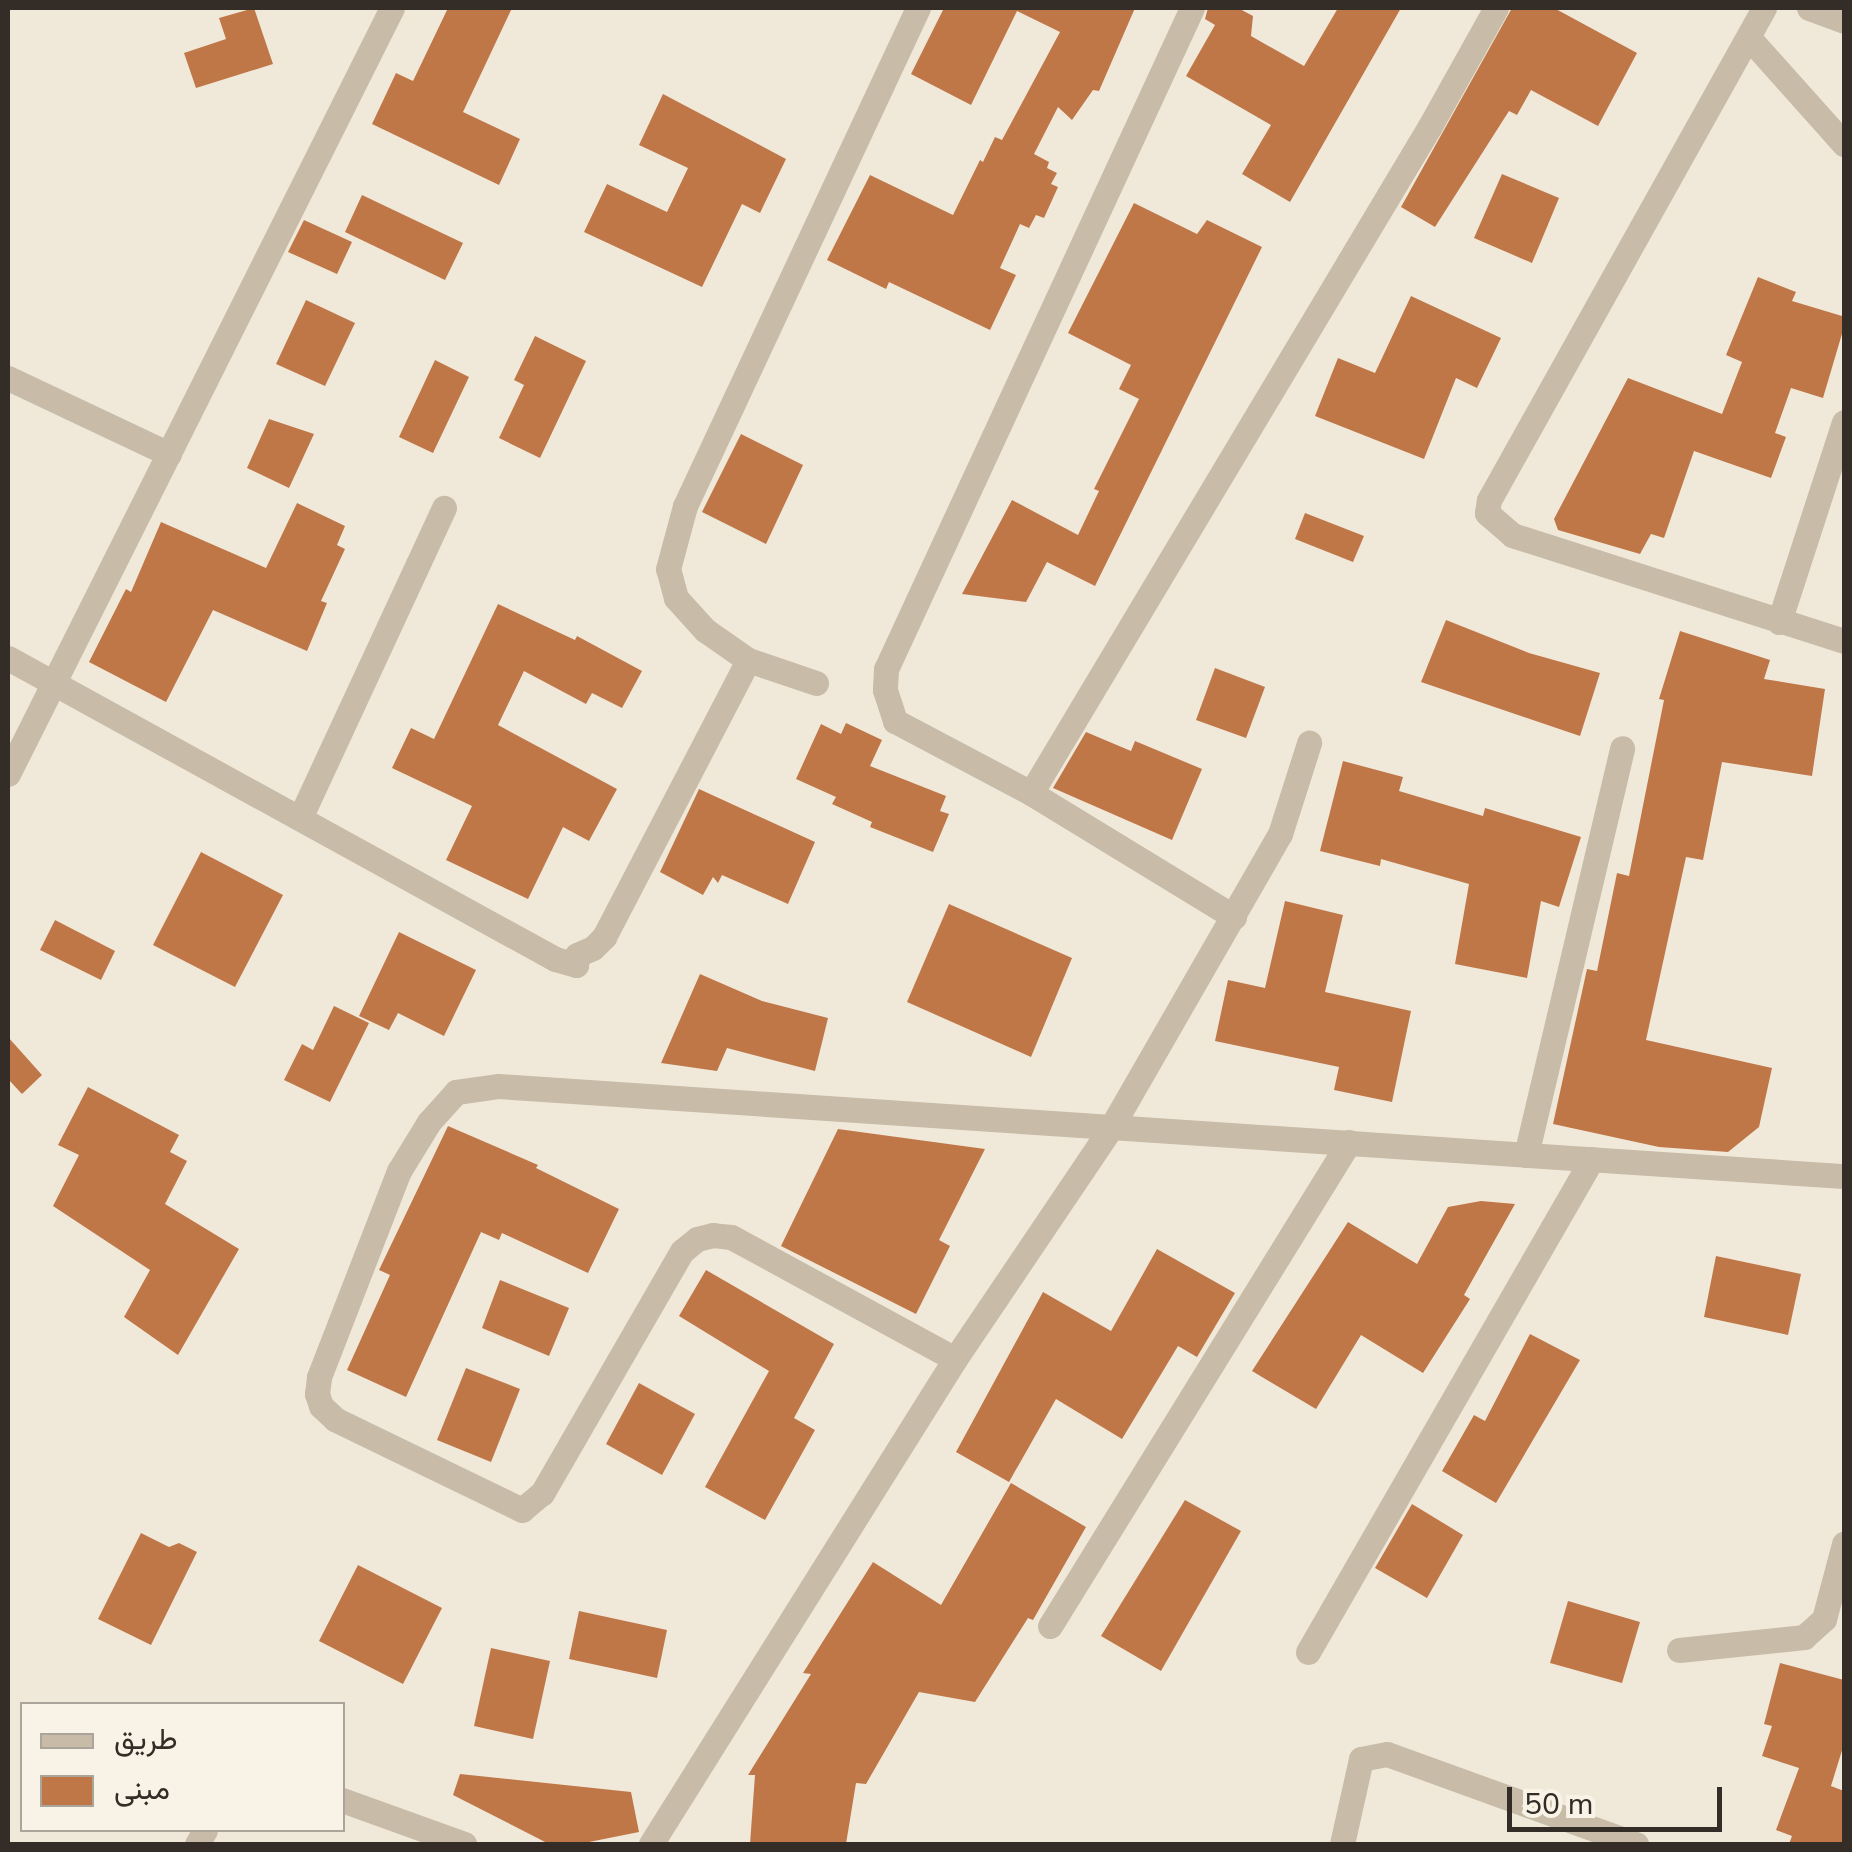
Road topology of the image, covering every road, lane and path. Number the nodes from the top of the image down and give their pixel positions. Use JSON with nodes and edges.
{"nodes":[{"id":1,"x":392,"y":8,"type":"edge"},
{"id":2,"x":918,"y":8,"type":"edge"},
{"id":3,"x":1192,"y":8,"type":"edge"},
{"id":4,"x":1496,"y":8,"type":"edge"},
{"id":5,"x":1764,"y":8,"type":"edge"},
{"id":6,"x":1809,"y":8,"type":"edge"},
{"id":7,"x":1844,"y":21,"type":"edge"},
{"id":8,"x":1750,"y":39,"type":"junction"},
{"id":9,"x":1844,"y":144,"type":"edge"},
{"id":10,"x":8,"y":378,"type":"edge"},
{"id":11,"x":1844,"y":422,"type":"edge"},
{"id":12,"x":169,"y":454,"type":"junction"},
{"id":13,"x":444,"y":508,"type":"dead end"},
{"id":14,"x":1779,"y":622,"type":"junction"},
{"id":15,"x":1844,"y":641,"type":"edge"},
{"id":16,"x":8,"y":658,"type":"edge"},
{"id":17,"x":748,"y":660,"type":"junction"},
{"id":18,"x":55,"y":682,"type":"junction"},
{"id":19,"x":816,"y":682,"type":"dead end"},
{"id":20,"x":1309,"y":743,"type":"dead end"},
{"id":21,"x":1622,"y":748,"type":"dead end"},
{"id":22,"x":8,"y":774,"type":"edge"},
{"id":23,"x":1031,"y":793,"type":"junction"},
{"id":24,"x":300,"y":818,"type":"junction"},
{"id":25,"x":1234,"y":917,"type":"junction"},
{"id":26,"x":1112,"y":1126,"type":"junction"},
{"id":27,"x":1349,"y":1142,"type":"junction"},
{"id":28,"x":1526,"y":1155,"type":"junction"},
{"id":29,"x":1592,"y":1159,"type":"junction"},
{"id":30,"x":1844,"y":1176,"type":"edge"},
{"id":31,"x":955,"y":1359,"type":"junction"},
{"id":32,"x":1844,"y":1544,"type":"edge"},
{"id":33,"x":1050,"y":1626,"type":"dead end"},
{"id":34,"x":1678,"y":1650,"type":"dead end"},
{"id":35,"x":1308,"y":1652,"type":"dead end"},
{"id":36,"x":345,"y":1801,"type":"edge"},
{"id":37,"x":464,"y":1844,"type":"edge"},
{"id":38,"x":651,"y":1844,"type":"edge"},
{"id":39,"x":1342,"y":1844,"type":"edge"},
{"id":40,"x":1636,"y":1844,"type":"edge"}],
"edges":[{"from":1,"to":12,"type":"street"},
{"from":2,"to":17,"type":"street"},
{"from":3,"to":23,"type":"street"},
{"from":4,"to":23,"type":"street"},
{"from":5,"to":8,"type":"street"},
{"from":6,"to":7,"type":"street"},
{"from":8,"to":9,"type":"street"},
{"from":8,"to":14,"type":"street"},
{"from":10,"to":12,"type":"street"},
{"from":11,"to":14,"type":"street"},
{"from":12,"to":18,"type":"street"},
{"from":13,"to":24,"type":"street"},
{"from":14,"to":15,"type":"street"},
{"from":16,"to":18,"type":"street"},
{"from":17,"to":19,"type":"street"},
{"from":17,"to":24,"type":"street"},
{"from":18,"to":22,"type":"street"},
{"from":18,"to":24,"type":"street"},
{"from":20,"to":25,"type":"street"},
{"from":21,"to":28,"type":"street"},
{"from":23,"to":25,"type":"street"},
{"from":25,"to":26,"type":"street"},
{"from":26,"to":27,"type":"street"},
{"from":26,"to":31,"type":"street"},
{"from":26,"to":31,"type":"street"},
{"from":27,"to":28,"type":"street"},
{"from":27,"to":33,"type":"street"},
{"from":28,"to":29,"type":"street"},
{"from":29,"to":30,"type":"street"},
{"from":29,"to":35,"type":"street"},
{"from":31,"to":38,"type":"street"},
{"from":32,"to":34,"type":"street"},
{"from":36,"to":37,"type":"street"},
{"from":39,"to":40,"type":"street"}]}
